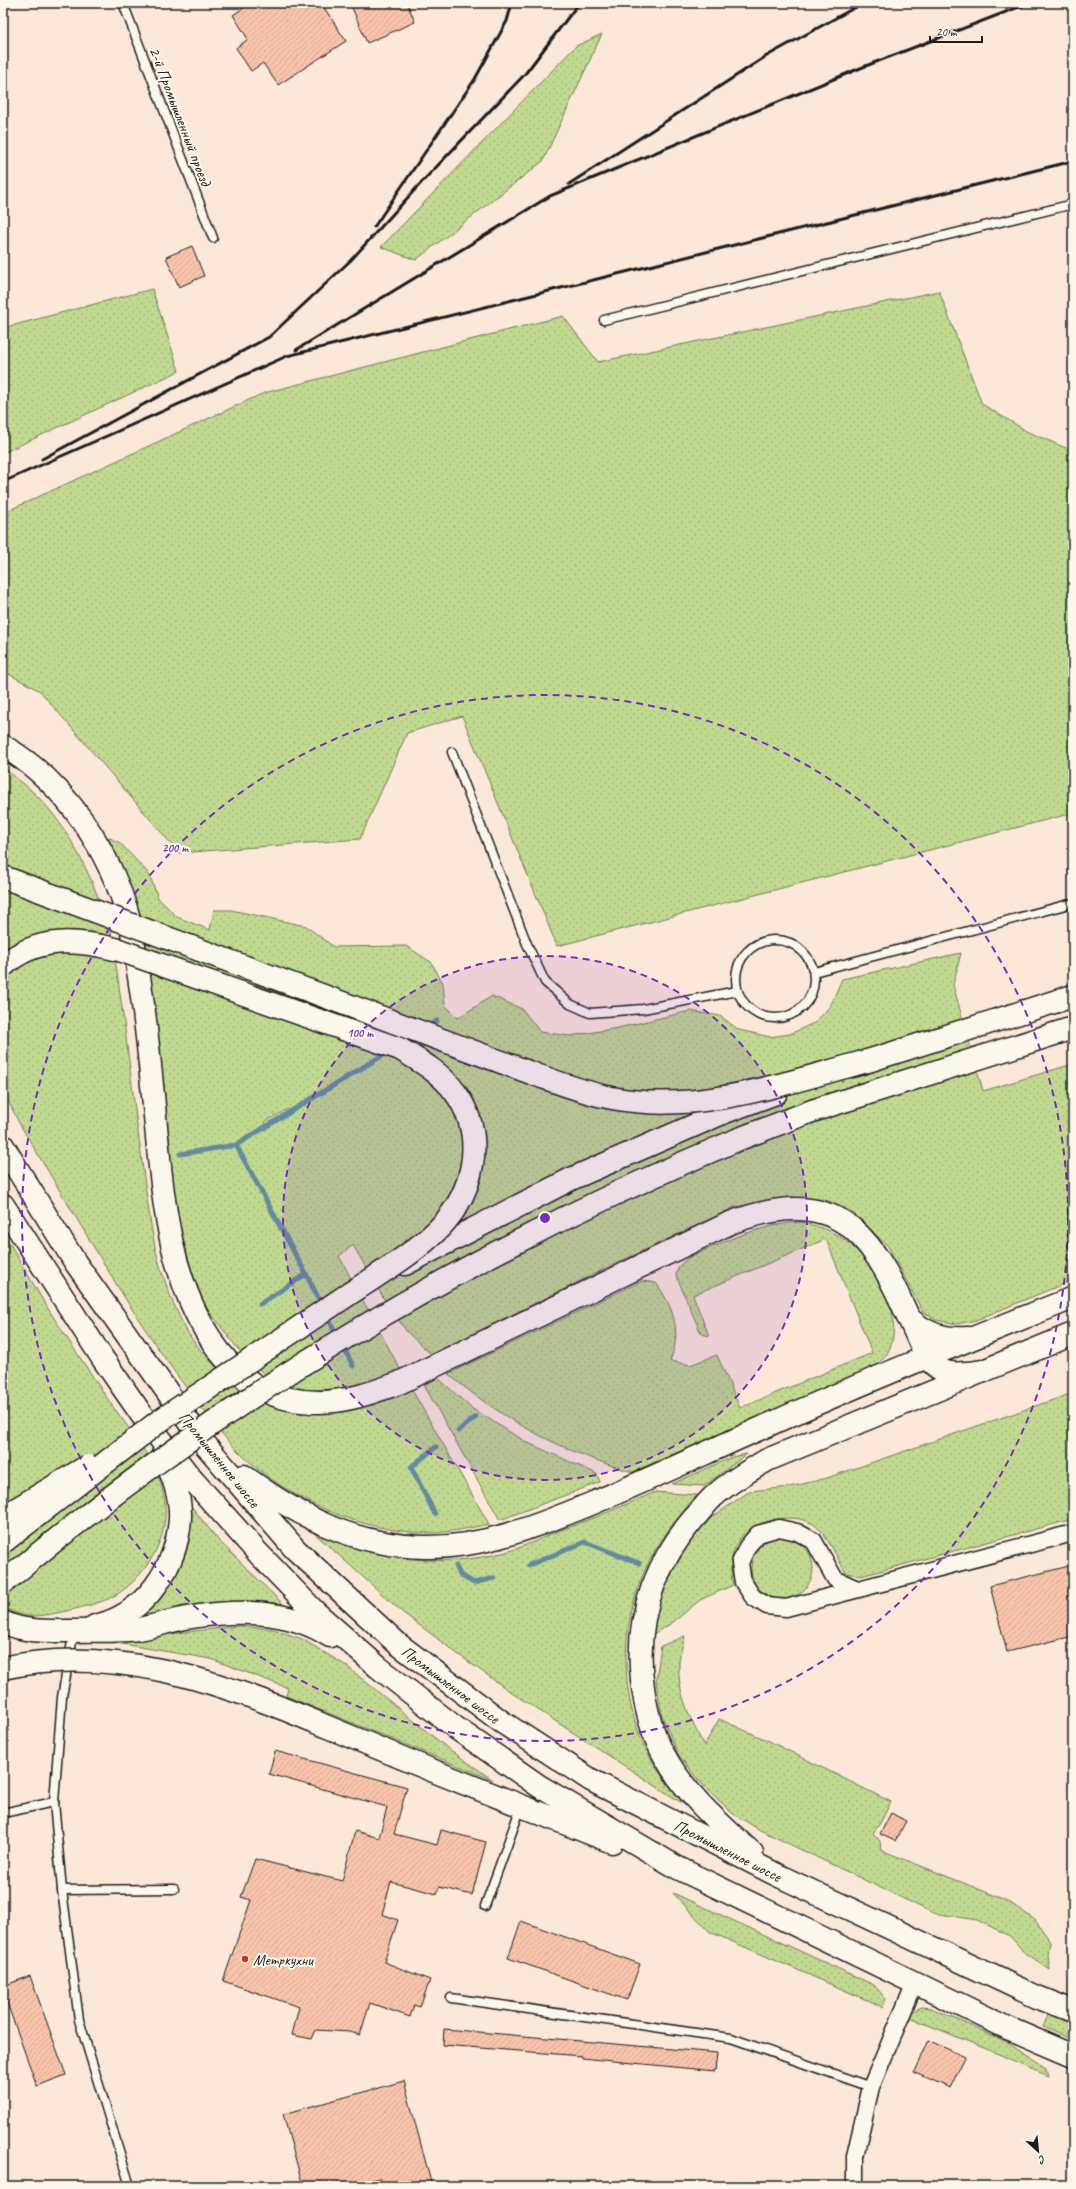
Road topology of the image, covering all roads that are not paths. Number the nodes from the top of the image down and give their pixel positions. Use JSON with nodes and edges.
{"nodes":[{"id":1,"x":123,"y":3,"type":"edge"},
{"id":2,"x":1073,"y":204,"type":"edge"},
{"id":3,"x":213,"y":238,"type":"dead end"},
{"id":4,"x":604,"y":320,"type":"dead end"},
{"id":5,"x":3,"y":746,"type":"edge"},
{"id":6,"x":452,"y":752,"type":"dead end"},
{"id":7,"x":3,"y":877,"type":"edge"},
{"id":8,"x":1073,"y":903,"type":"edge"},
{"id":9,"x":3,"y":966,"type":"edge"},
{"id":10,"x":814,"y":972,"type":"junction"},
{"id":11,"x":737,"y":991,"type":"junction"},
{"id":12,"x":1073,"y":996,"type":"edge"},
{"id":13,"x":1073,"y":1028,"type":"edge"},
{"id":14,"x":1073,"y":1034,"type":"edge"},
{"id":15,"x":1009,"y":1048,"type":"junction"},
{"id":16,"x":871,"y":1060,"type":"junction"},
{"id":17,"x":3,"y":1146,"type":"edge"},
{"id":18,"x":3,"y":1205,"type":"edge"},
{"id":19,"x":349,"y":1294,"type":"junction"},
{"id":20,"x":1073,"y":1298,"type":"edge"},
{"id":21,"x":907,"y":1316,"type":"junction"},
{"id":22,"x":1073,"y":1334,"type":"edge"},
{"id":23,"x":970,"y":1338,"type":"junction"},
{"id":24,"x":926,"y":1356,"type":"junction"},
{"id":25,"x":984,"y":1371,"type":"junction"},
{"id":26,"x":882,"y":1374,"type":"junction"},
{"id":27,"x":898,"y":1405,"type":"junction"},
{"id":28,"x":151,"y":1420,"type":"junction"},
{"id":29,"x":202,"y":1442,"type":"junction"},
{"id":30,"x":3,"y":1518,"type":"edge"},
{"id":31,"x":1073,"y":1533,"type":"edge"},
{"id":32,"x":3,"y":1542,"type":"edge"},
{"id":33,"x":3,"y":1582,"type":"edge"},
{"id":34,"x":857,"y":1589,"type":"junction"},
{"id":35,"x":3,"y":1622,"type":"edge"},
{"id":36,"x":74,"y":1630,"type":"junction"},
{"id":37,"x":378,"y":1667,"type":"junction"},
{"id":38,"x":3,"y":1668,"type":"edge"},
{"id":39,"x":54,"y":1802,"type":"junction"},
{"id":40,"x":522,"y":1806,"type":"junction"},
{"id":41,"x":3,"y":1813,"type":"edge"},
{"id":42,"x":678,"y":1868,"type":"junction"},
{"id":43,"x":775,"y":1874,"type":"junction"},
{"id":44,"x":174,"y":1889,"type":"dead end"},
{"id":45,"x":62,"y":1890,"type":"junction"},
{"id":46,"x":485,"y":1906,"type":"dead end"},
{"id":47,"x":915,"y":1982,"type":"junction"},
{"id":48,"x":451,"y":1998,"type":"dead end"},
{"id":49,"x":1073,"y":2011,"type":"edge"},
{"id":50,"x":1073,"y":2056,"type":"edge"},
{"id":51,"x":871,"y":2087,"type":"junction"},
{"id":52,"x":130,"y":2186,"type":"edge"},
{"id":53,"x":855,"y":2186,"type":"edge"}],
"edges":[{"from":1,"to":3,"type":"lane","name":"2-й Промышленный проезд"},
{"from":2,"to":4,"type":"lane"},
{"from":5,"to":21,"type":"main road"},
{"from":6,"to":11,"type":"lane"},
{"from":7,"to":16,"type":"main road","bridge":true},
{"from":8,"to":10,"type":"lane"},
{"from":9,"to":19,"type":"main road","bridge":true},
{"from":10,"to":11,"type":"lane"},
{"from":10,"to":11,"type":"lane"},
{"from":12,"to":16,"type":"main road"},
{"from":13,"to":15,"type":"main road"},
{"from":14,"to":15,"type":"main road"},
{"from":15,"to":33,"type":"main road","bridge":true},
{"from":16,"to":19,"type":"main road","bridge":true},
{"from":17,"to":29,"type":"main road","name":"Промышленное шоссе"},
{"from":18,"to":28,"type":"main road","name":"Промышленное шоссе"},
{"from":19,"to":28,"type":"main road","bridge":true},
{"from":20,"to":23,"type":"main road"},
{"from":21,"to":23,"type":"main road"},
{"from":21,"to":24,"type":"main road"},
{"from":21,"to":26,"type":"main road"},
{"from":22,"to":25,"type":"main road"},
{"from":23,"to":24,"type":"main road"},
{"from":24,"to":25,"type":"main road"},
{"from":24,"to":26,"type":"main road"},
{"from":24,"to":27,"type":"main road"},
{"from":25,"to":27,"type":"main road"},
{"from":26,"to":29,"type":"main road"},
{"from":27,"to":43,"type":"main road"},
{"from":28,"to":30,"type":"main road","bridge":true},
{"from":28,"to":32,"type":"main road","bridge":true},
{"from":28,"to":36,"type":"main road"},
{"from":28,"to":37,"type":"main road","name":"Промышленное шоссе"},
{"from":29,"to":43,"type":"main road","name":"Промышленное шоссе"},
{"from":31,"to":34,"type":"street"},
{"from":34,"to":34,"type":"street"},
{"from":35,"to":36,"type":"main road"},
{"from":36,"to":37,"type":"main road"},
{"from":36,"to":39,"type":"lane"},
{"from":37,"to":42,"type":"main road","name":"Промышленное шоссе"},
{"from":38,"to":40,"type":"main road","bridge":true},
{"from":39,"to":41,"type":"lane"},
{"from":39,"to":45,"type":"lane"},
{"from":40,"to":42,"type":"main road"},
{"from":40,"to":46,"type":"lane"},
{"from":42,"to":47,"type":"main road","name":"Промышленное шоссе"},
{"from":43,"to":49,"type":"main road","name":"Промышленное шоссе"},
{"from":44,"to":45,"type":"lane"},
{"from":45,"to":52,"type":"lane"},
{"from":47,"to":50,"type":"main road","name":"Промышленное шоссе"},
{"from":47,"to":51,"type":"street"},
{"from":48,"to":51,"type":"lane"},
{"from":51,"to":53,"type":"street"}]}
